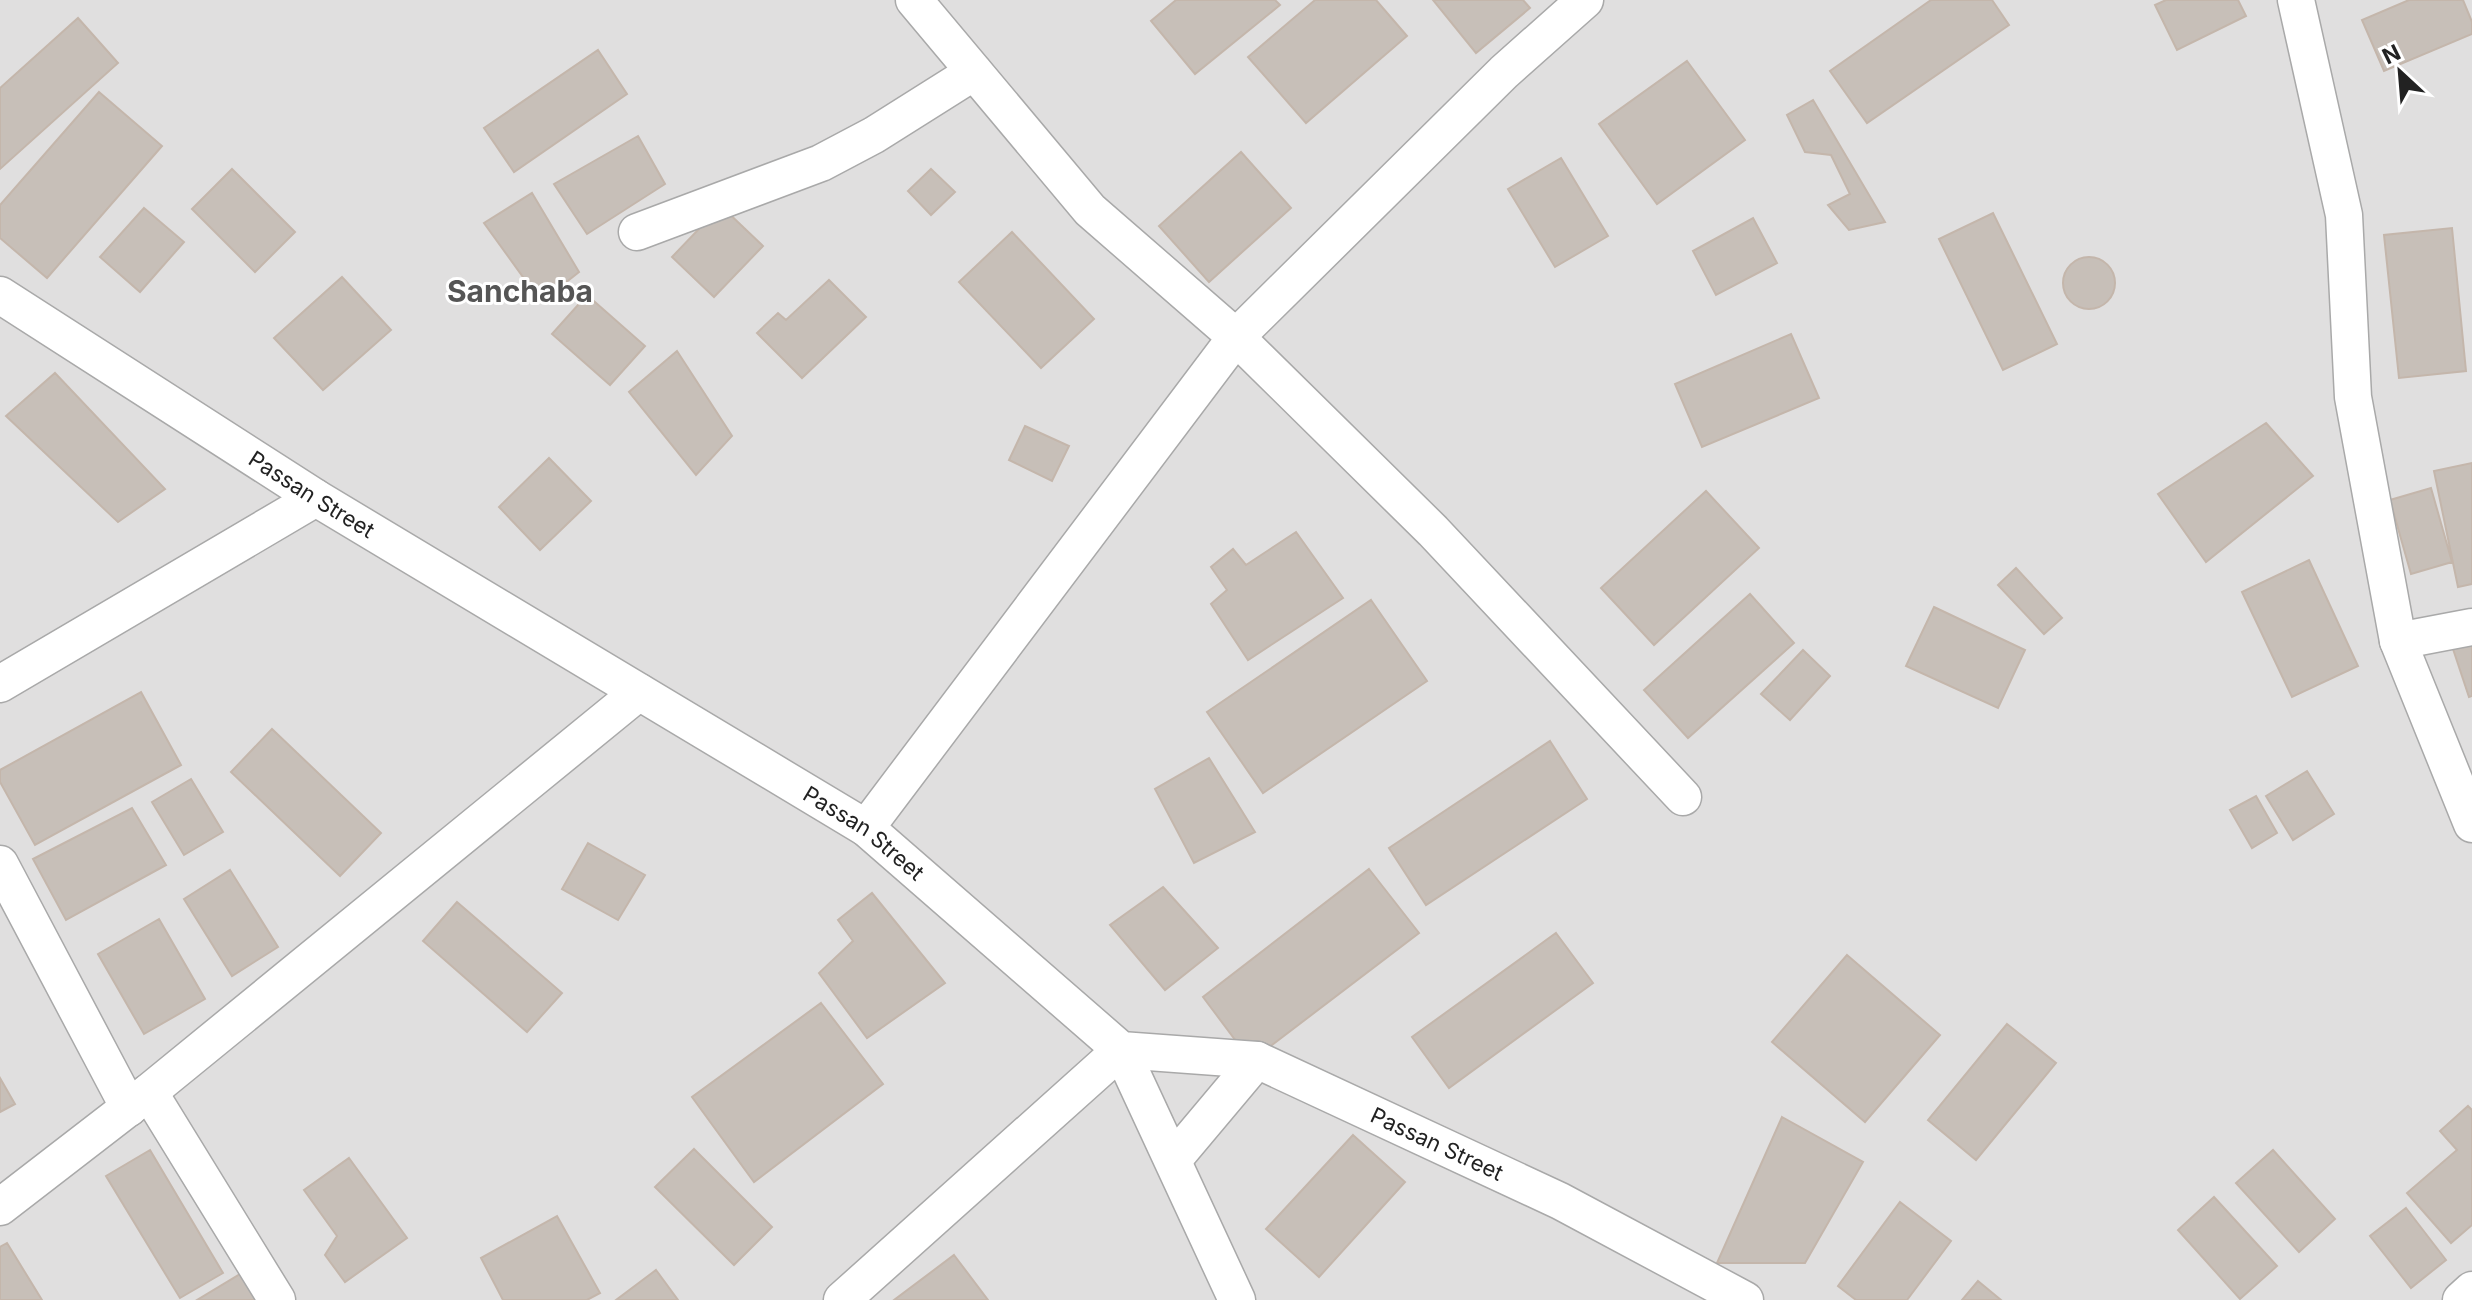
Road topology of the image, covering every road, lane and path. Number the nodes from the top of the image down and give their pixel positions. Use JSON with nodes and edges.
{"nodes":[{"id":1,"x":2296,"y":0,"type":"edge"},
{"id":2,"x":1581,"y":1,"type":"edge"},
{"id":3,"x":923,"y":3,"type":"edge"},
{"id":4,"x":974,"y":72,"type":"junction"},
{"id":5,"x":637,"y":232,"type":"dead end"},
{"id":6,"x":0,"y":295,"type":"edge"},
{"id":7,"x":1236,"y":337,"type":"junction"},
{"id":8,"x":316,"y":498,"type":"junction"},
{"id":9,"x":2472,"y":627,"type":"edge"},
{"id":10,"x":2398,"y":641,"type":"junction"},
{"id":11,"x":0,"y":684,"type":"edge"},
{"id":12,"x":639,"y":692,"type":"junction"},
{"id":13,"x":1683,"y":797,"type":"dead end"},
{"id":14,"x":2472,"y":824,"type":"edge"},
{"id":15,"x":866,"y":828,"type":"junction"},
{"id":16,"x":0,"y":864,"type":"edge"},
{"id":17,"x":1121,"y":1050,"type":"junction"},
{"id":18,"x":1257,"y":1060,"type":"junction"},
{"id":19,"x":139,"y":1100,"type":"junction"},
{"id":20,"x":1173,"y":1160,"type":"junction"},
{"id":21,"x":0,"y":1207,"type":"edge"},
{"id":22,"x":2472,"y":1290,"type":"edge"},
{"id":23,"x":277,"y":1300,"type":"edge"},
{"id":24,"x":842,"y":1300,"type":"edge"},
{"id":25,"x":1237,"y":1300,"type":"edge"},
{"id":26,"x":1745,"y":1300,"type":"edge"},
{"id":27,"x":2461,"y":1300,"type":"edge"}],
"edges":[{"from":1,"to":10,"type":"street"},
{"from":2,"to":7,"type":"street"},
{"from":3,"to":4,"type":"street"},
{"from":4,"to":5,"type":"street"},
{"from":4,"to":7,"type":"street"},
{"from":6,"to":8,"type":"street","name":"Passan Street"},
{"from":7,"to":13,"type":"street"},
{"from":7,"to":15,"type":"street"},
{"from":8,"to":11,"type":"street"},
{"from":8,"to":12,"type":"street","name":"Passan Street"},
{"from":9,"to":10,"type":"street"},
{"from":10,"to":14,"type":"street"},
{"from":12,"to":15,"type":"street","name":"Passan Street"},
{"from":12,"to":19,"type":"street"},
{"from":15,"to":17,"type":"street","name":"Passan Street"},
{"from":16,"to":19,"type":"street"},
{"from":17,"to":18,"type":"street","name":"Passan Street"},
{"from":17,"to":20,"type":"street"},
{"from":17,"to":24,"type":"street"},
{"from":18,"to":20,"type":"street"},
{"from":18,"to":26,"type":"street","name":"Passan Street"},
{"from":19,"to":21,"type":"street"},
{"from":19,"to":23,"type":"street"},
{"from":20,"to":25,"type":"street"},
{"from":22,"to":27,"type":"street"}]}
